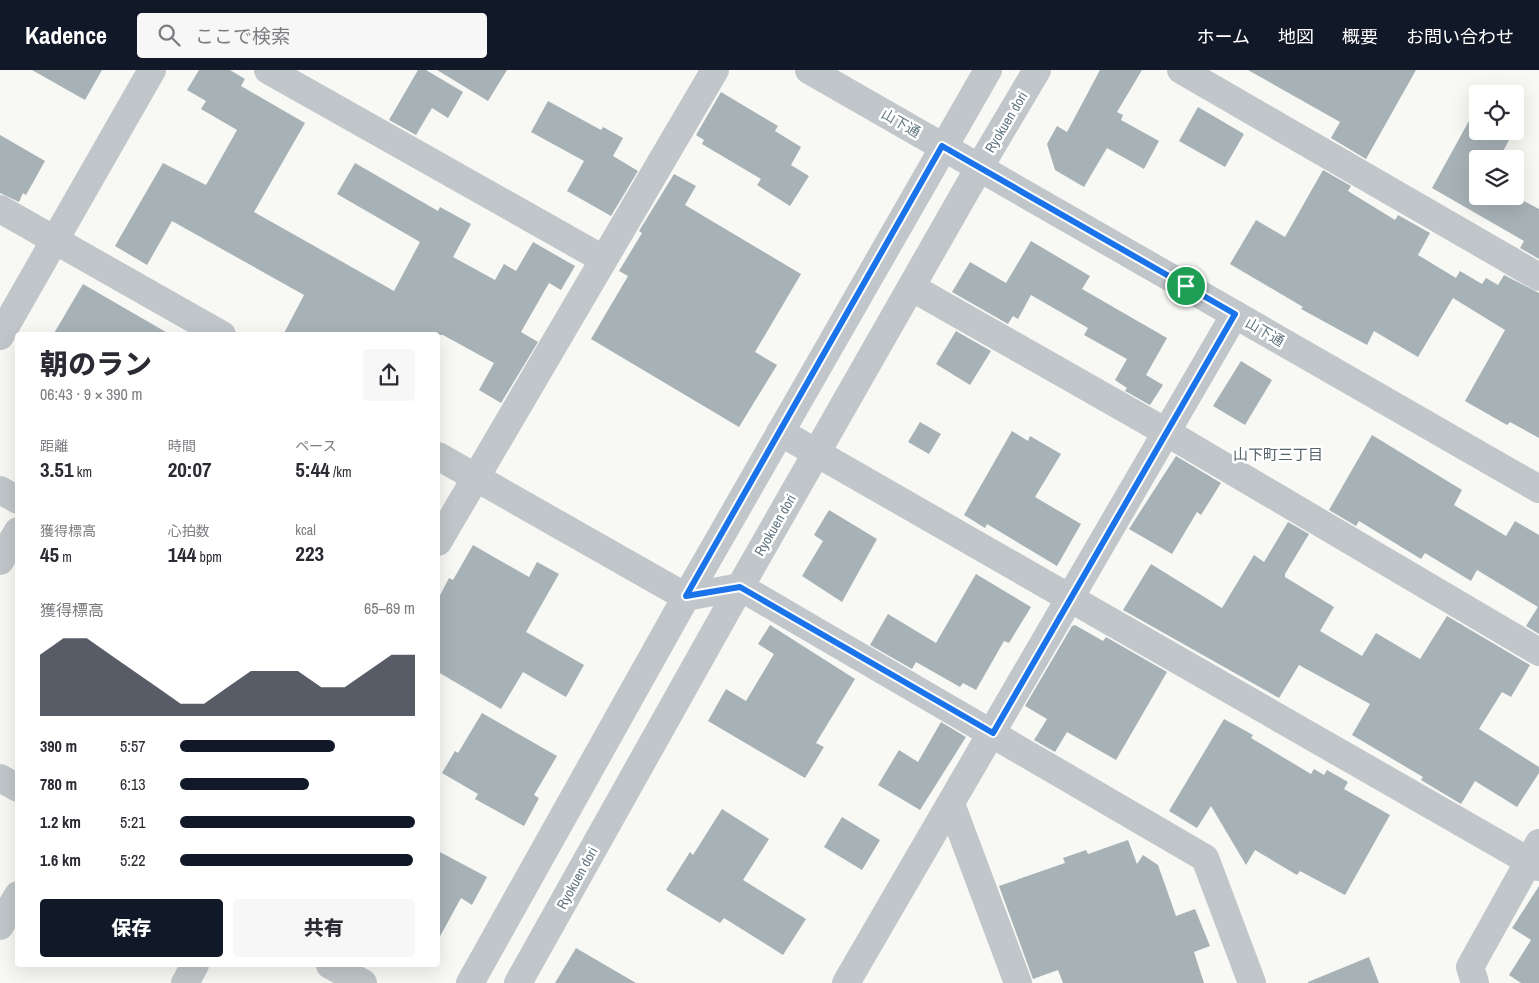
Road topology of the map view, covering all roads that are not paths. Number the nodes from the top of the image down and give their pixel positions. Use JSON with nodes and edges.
{"nodes":[{"id":1,"x":152,"y":70,"type":"edge"},
{"id":2,"x":268,"y":70,"type":"edge"},
{"id":3,"x":715,"y":70,"type":"edge"},
{"id":4,"x":809,"y":70,"type":"edge"},
{"id":5,"x":988,"y":70,"type":"edge"},
{"id":6,"x":1036,"y":70,"type":"edge"},
{"id":7,"x":1181,"y":70,"type":"edge"},
{"id":8,"x":942,"y":146,"type":"junction"},
{"id":9,"x":978,"y":168,"type":"junction"},
{"id":10,"x":0,"y":209,"type":"edge"},
{"id":11,"x":54,"y":241,"type":"junction"},
{"id":12,"x":603,"y":259,"type":"junction"},
{"id":13,"x":1539,"y":277,"type":"edge"},
{"id":14,"x":911,"y":287,"type":"junction"},
{"id":15,"x":1235,"y":314,"type":"junction"},
{"id":16,"x":217,"y":332,"type":"edge"},
{"id":17,"x":0,"y":336,"type":"edge"},
{"id":18,"x":780,"y":432,"type":"junction"},
{"id":19,"x":1166,"y":432,"type":"junction"},
{"id":20,"x":816,"y":455,"type":"junction"},
{"id":21,"x":440,"y":457,"type":"edge"},
{"id":22,"x":475,"y":477,"type":"junction"},
{"id":23,"x":1539,"y":489,"type":"edge"},
{"id":24,"x":0,"y":490,"type":"edge"},
{"id":25,"x":15,"y":498,"type":"edge"},
{"id":26,"x":15,"y":536,"type":"edge"},
{"id":27,"x":440,"y":538,"type":"edge"},
{"id":28,"x":0,"y":561,"type":"edge"},
{"id":29,"x":740,"y":587,"type":"junction"},
{"id":30,"x":686,"y":596,"type":"junction"},
{"id":31,"x":1069,"y":600,"type":"junction"},
{"id":32,"x":1539,"y":652,"type":"edge"},
{"id":33,"x":993,"y":733,"type":"junction"},
{"id":34,"x":0,"y":778,"type":"edge"},
{"id":35,"x":15,"y":786,"type":"edge"},
{"id":36,"x":951,"y":804,"type":"junction"},
{"id":37,"x":1536,"y":857,"type":"edge"},
{"id":38,"x":15,"y":900,"type":"edge"},
{"id":39,"x":0,"y":926,"type":"edge"},
{"id":40,"x":194,"y":967,"type":"edge"},
{"id":41,"x":334,"y":967,"type":"edge"},
{"id":42,"x":1472,"y":975,"type":"edge"},
{"id":43,"x":184,"y":983,"type":"edge"},
{"id":44,"x":363,"y":983,"type":"edge"},
{"id":45,"x":470,"y":983,"type":"edge"},
{"id":46,"x":518,"y":983,"type":"edge"},
{"id":47,"x":846,"y":983,"type":"edge"},
{"id":48,"x":1018,"y":983,"type":"edge"},
{"id":49,"x":1252,"y":983,"type":"edge"}],
"edges":[{"from":1,"to":11,"type":"street"},
{"from":2,"to":12,"type":"street"},
{"from":3,"to":12,"type":"street"},
{"from":4,"to":8,"type":"street","name":"山下通"},
{"from":5,"to":8,"type":"street"},
{"from":6,"to":9,"type":"street","name":"Ryokuen dori"},
{"from":7,"to":13,"type":"street"},
{"from":8,"to":9,"type":"street","name":"山下通"},
{"from":8,"to":18,"type":"street"},
{"from":9,"to":14,"type":"street","name":"Ryokuen dori"},
{"from":9,"to":15,"type":"street","name":"山下通"},
{"from":10,"to":11,"type":"street"},
{"from":11,"to":16,"type":"street"},
{"from":11,"to":17,"type":"street"},
{"from":12,"to":22,"type":"street"},
{"from":14,"to":19,"type":"street"},
{"from":14,"to":20,"type":"street","name":"Ryokuen dori"},
{"from":15,"to":19,"type":"street"},
{"from":15,"to":23,"type":"street","name":"山下通"},
{"from":18,"to":20,"type":"street"},
{"from":18,"to":30,"type":"street"},
{"from":19,"to":31,"type":"street"},
{"from":19,"to":32,"type":"street"},
{"from":20,"to":29,"type":"street","name":"Ryokuen dori"},
{"from":20,"to":31,"type":"street"},
{"from":21,"to":22,"type":"street"},
{"from":22,"to":27,"type":"street"},
{"from":22,"to":30,"type":"street"},
{"from":24,"to":25,"type":"street"},
{"from":26,"to":28,"type":"street"},
{"from":29,"to":30,"type":"street"},
{"from":29,"to":33,"type":"street"},
{"from":29,"to":46,"type":"street","name":"Ryokuen dori"},
{"from":30,"to":45,"type":"street"},
{"from":31,"to":33,"type":"street"},
{"from":31,"to":37,"type":"street"},
{"from":33,"to":36,"type":"street"},
{"from":33,"to":49,"type":"street"},
{"from":34,"to":35,"type":"street"},
{"from":36,"to":47,"type":"street"},
{"from":36,"to":48,"type":"street"},
{"from":37,"to":42,"type":"street"},
{"from":38,"to":39,"type":"street"},
{"from":40,"to":43,"type":"street"},
{"from":41,"to":44,"type":"street"}]}
